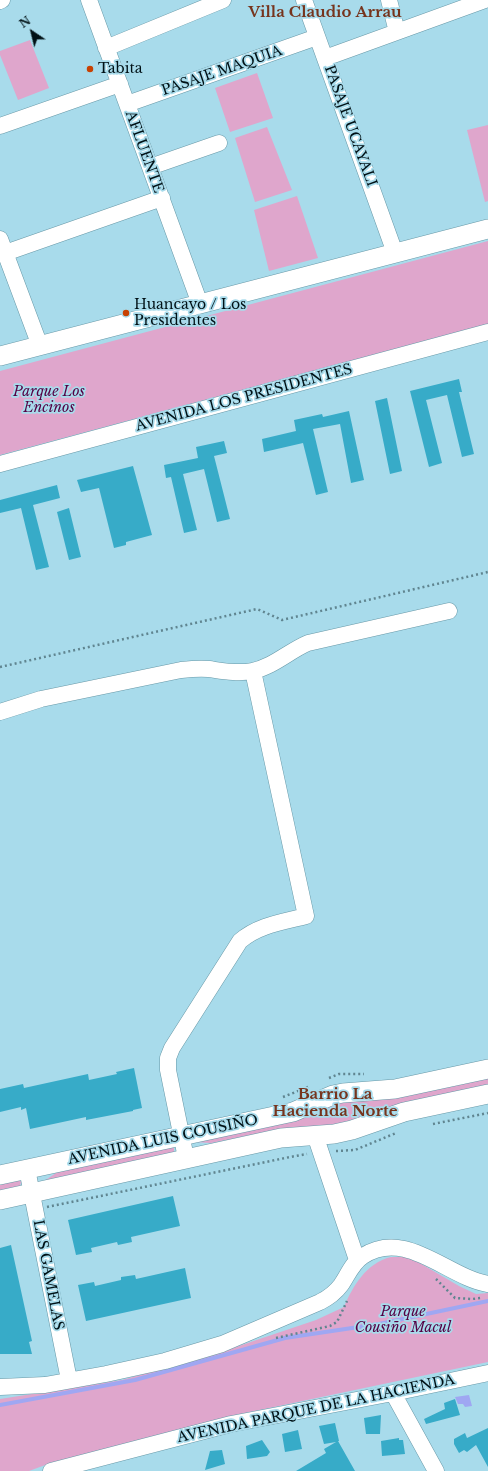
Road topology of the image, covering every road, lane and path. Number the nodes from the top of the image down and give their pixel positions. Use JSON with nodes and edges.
{"nodes":[{"id":1,"x":89,"y":0,"type":"edge"},
{"id":2,"x":223,"y":0,"type":"edge"},
{"id":3,"x":304,"y":0,"type":"edge"},
{"id":4,"x":389,"y":0,"type":"edge"},
{"id":5,"x":485,"y":0,"type":"edge"},
{"id":6,"x":451,"y":6,"type":"edge"},
{"id":7,"x":397,"y":32,"type":"junction"},
{"id":8,"x":318,"y":37,"type":"junction"},
{"id":9,"x":106,"y":48,"type":"junction"},
{"id":10,"x":325,"y":58,"type":"junction"},
{"id":11,"x":120,"y":84,"type":"junction"},
{"id":12,"x":127,"y":104,"type":"junction"},
{"id":13,"x":0,"y":126,"type":"edge"},
{"id":14,"x":219,"y":143,"type":"dead end"},
{"id":15,"x":150,"y":167,"type":"junction"},
{"id":16,"x":162,"y":198,"type":"junction"},
{"id":17,"x":488,"y":228,"type":"edge"},
{"id":18,"x":3,"y":246,"type":"edge"},
{"id":19,"x":396,"y":253,"type":"junction"},
{"id":20,"x":200,"y":304,"type":"junction"},
{"id":21,"x":488,"y":332,"type":"edge"},
{"id":22,"x":40,"y":346,"type":"junction"},
{"id":23,"x":0,"y":356,"type":"edge"},
{"id":24,"x":0,"y":464,"type":"edge"},
{"id":25,"x":488,"y":572,"type":"edge"},
{"id":26,"x":449,"y":611,"type":"dead end"},
{"id":27,"x":0,"y":667,"type":"edge"},
{"id":28,"x":253,"y":671,"type":"junction"},
{"id":29,"x":0,"y":712,"type":"edge"},
{"id":30,"x":488,"y":1069,"type":"edge"},
{"id":31,"x":488,"y":1094,"type":"edge"},
{"id":32,"x":488,"y":1113,"type":"edge"},
{"id":33,"x":430,"y":1124,"type":"dead end"},
{"id":34,"x":401,"y":1131,"type":"dead end"},
{"id":35,"x":182,"y":1136,"type":"junction"},
{"id":36,"x":318,"y":1144,"type":"junction"},
{"id":37,"x":186,"y":1158,"type":"junction"},
{"id":38,"x":27,"y":1169,"type":"junction"},
{"id":39,"x":0,"y":1175,"type":"edge"},
{"id":40,"x":0,"y":1200,"type":"edge"},
{"id":41,"x":33,"y":1202,"type":"junction"},
{"id":42,"x":357,"y":1260,"type":"junction"},
{"id":43,"x":488,"y":1284,"type":"edge"},
{"id":44,"x":488,"y":1373,"type":"edge"},
{"id":45,"x":69,"y":1380,"type":"junction"},
{"id":46,"x":0,"y":1387,"type":"edge"},
{"id":47,"x":393,"y":1393,"type":"junction"},
{"id":48,"x":54,"y":1471,"type":"edge"},
{"id":49,"x":436,"y":1471,"type":"edge"}],
"edges":[{"from":1,"to":9,"type":"street","name":"AFLUENTE"},
{"from":2,"to":9,"type":"street"},
{"from":3,"to":8,"type":"street","name":"PASAJE UCAYALI"},
{"from":4,"to":7,"type":"street"},
{"from":5,"to":6,"type":"street"},
{"from":6,"to":7,"type":"street"},
{"from":7,"to":10,"type":"street"},
{"from":8,"to":10,"type":"street","name":"PASAJE UCAYALI"},
{"from":8,"to":12,"type":"street","name":"PASAJE MAQUIA"},
{"from":9,"to":11,"type":"street","name":"AFLUENTE"},
{"from":10,"to":19,"type":"street","name":"PASAJE UCAYALI"},
{"from":11,"to":12,"type":"street","name":"AFLUENTE"},
{"from":11,"to":13,"type":"street"},
{"from":12,"to":15,"type":"street","name":"AFLUENTE"},
{"from":14,"to":15,"type":"street"},
{"from":15,"to":16,"type":"street","name":"AFLUENTE"},
{"from":16,"to":18,"type":"street"},
{"from":16,"to":20,"type":"street","name":"AFLUENTE"},
{"from":17,"to":19,"type":"street"},
{"from":18,"to":22,"type":"street"},
{"from":19,"to":20,"type":"street"},
{"from":20,"to":22,"type":"street"},
{"from":21,"to":24,"type":"street","name":"AVENIDA LOS PRESIDENTES"},
{"from":22,"to":23,"type":"street"},
{"from":25,"to":27,"type":"path"},
{"from":26,"to":28,"type":"street"},
{"from":28,"to":29,"type":"street"},
{"from":28,"to":35,"type":"street"},
{"from":30,"to":35,"type":"street","name":"AVENIDA LUIS COUSIÑO"},
{"from":31,"to":36,"type":"street","name":"AVENIDA LUIS COUSIÑO"},
{"from":32,"to":33,"type":"path"},
{"from":34,"to":36,"type":"path"},
{"from":35,"to":37,"type":"street"},
{"from":35,"to":38,"type":"street","name":"AVENIDA LUIS COUSIÑO"},
{"from":36,"to":37,"type":"street","name":"AVENIDA LUIS COUSIÑO"},
{"from":36,"to":41,"type":"path"},
{"from":36,"to":42,"type":"street"},
{"from":37,"to":41,"type":"street","name":"AVENIDA LUIS COUSIÑO"},
{"from":38,"to":39,"type":"street","name":"AVENIDA LUIS COUSIÑO"},
{"from":38,"to":41,"type":"street","name":"LAS GAMELAS"},
{"from":40,"to":41,"type":"street","name":"AVENIDA LUIS COUSIÑO"},
{"from":41,"to":45,"type":"street","name":"LAS GAMELAS"},
{"from":42,"to":43,"type":"street"},
{"from":42,"to":45,"type":"street"},
{"from":44,"to":47,"type":"street","name":"AVENIDA PARQUE DE LA HACIENDA"},
{"from":45,"to":46,"type":"street"},
{"from":47,"to":48,"type":"street","name":"AVENIDA PARQUE DE LA HACIENDA"},
{"from":47,"to":49,"type":"street"}]}
